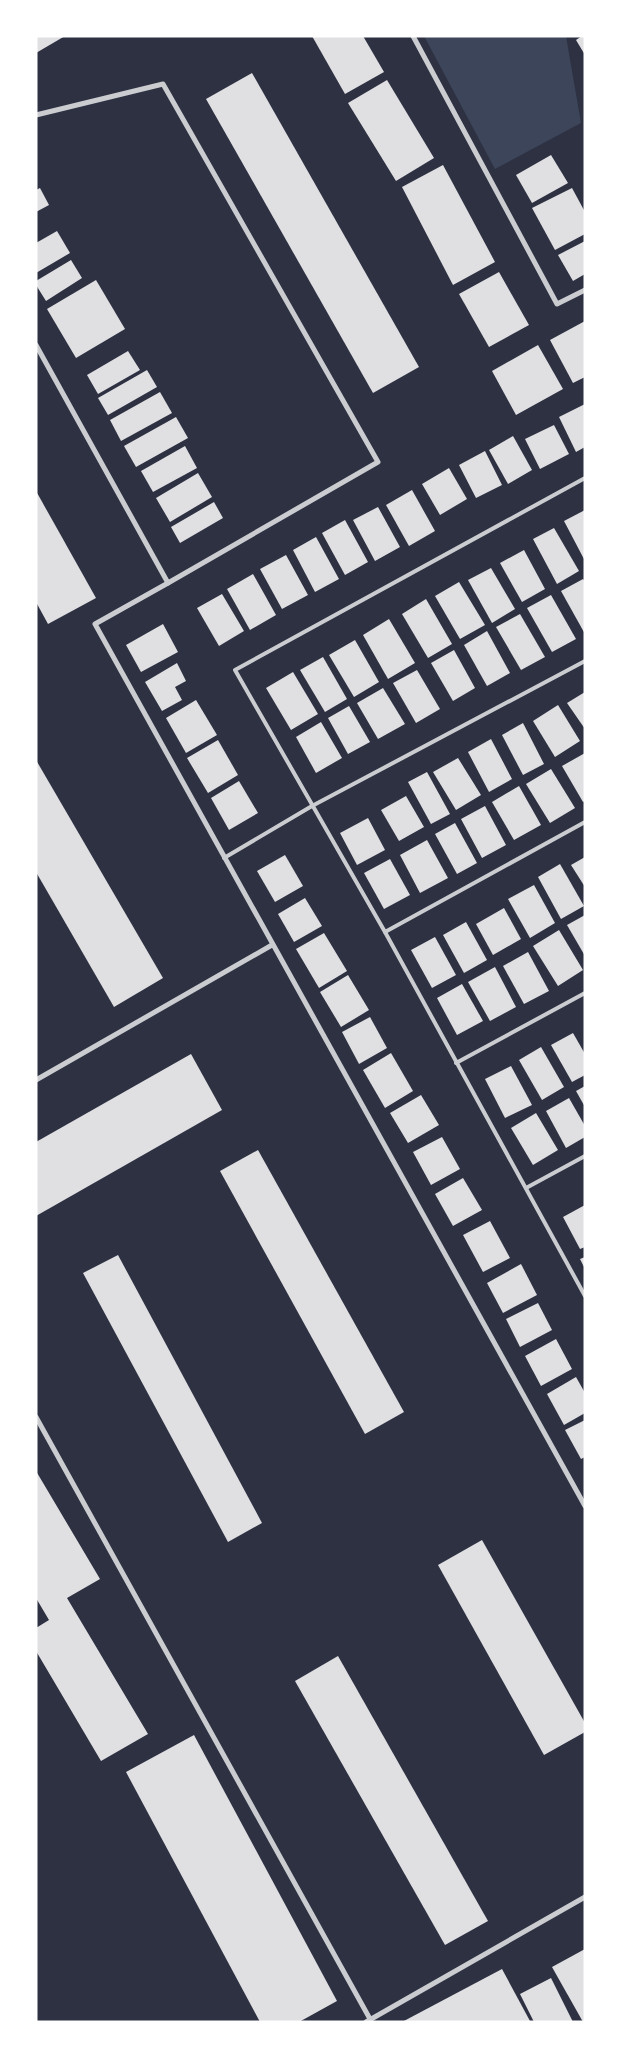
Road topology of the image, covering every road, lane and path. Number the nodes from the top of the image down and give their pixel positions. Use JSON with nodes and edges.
{"nodes":[{"id":1,"x":413,"y":36,"type":"edge"},
{"id":2,"x":36,"y":115,"type":"edge"},
{"id":3,"x":585,"y":290,"type":"edge"},
{"id":4,"x":36,"y":345,"type":"edge"},
{"id":5,"x":585,"y":478,"type":"edge"},
{"id":6,"x":168,"y":583,"type":"junction"},
{"id":7,"x":585,"y":661,"type":"edge"},
{"id":8,"x":312,"y":806,"type":"junction"},
{"id":9,"x":585,"y":822,"type":"edge"},
{"id":10,"x":224,"y":858,"type":"junction"},
{"id":11,"x":385,"y":932,"type":"junction"},
{"id":12,"x":272,"y":945,"type":"junction"},
{"id":13,"x":585,"y":993,"type":"edge"},
{"id":14,"x":456,"y":1063,"type":"junction"},
{"id":15,"x":36,"y":1080,"type":"edge"},
{"id":16,"x":585,"y":1156,"type":"edge"},
{"id":17,"x":526,"y":1188,"type":"junction"},
{"id":18,"x":585,"y":1296,"type":"edge"},
{"id":19,"x":36,"y":1417,"type":"edge"},
{"id":20,"x":585,"y":1506,"type":"edge"},
{"id":21,"x":585,"y":1898,"type":"edge"},
{"id":22,"x":368,"y":2021,"type":"edge"}],
"edges":[{"from":1,"to":3,"type":"street"},
{"from":2,"to":6,"type":"street"},
{"from":4,"to":6,"type":"street"},
{"from":5,"to":8,"type":"lane"},
{"from":6,"to":10,"type":"street"},
{"from":7,"to":8,"type":"lane"},
{"from":8,"to":10,"type":"lane"},
{"from":8,"to":11,"type":"lane"},
{"from":9,"to":11,"type":"lane"},
{"from":10,"to":12,"type":"street"},
{"from":11,"to":14,"type":"lane"},
{"from":12,"to":15,"type":"street"},
{"from":12,"to":20,"type":"street"},
{"from":13,"to":14,"type":"lane"},
{"from":14,"to":17,"type":"lane"},
{"from":16,"to":17,"type":"lane"},
{"from":17,"to":18,"type":"lane"},
{"from":19,"to":22,"type":"street"},
{"from":21,"to":22,"type":"street"}]}
